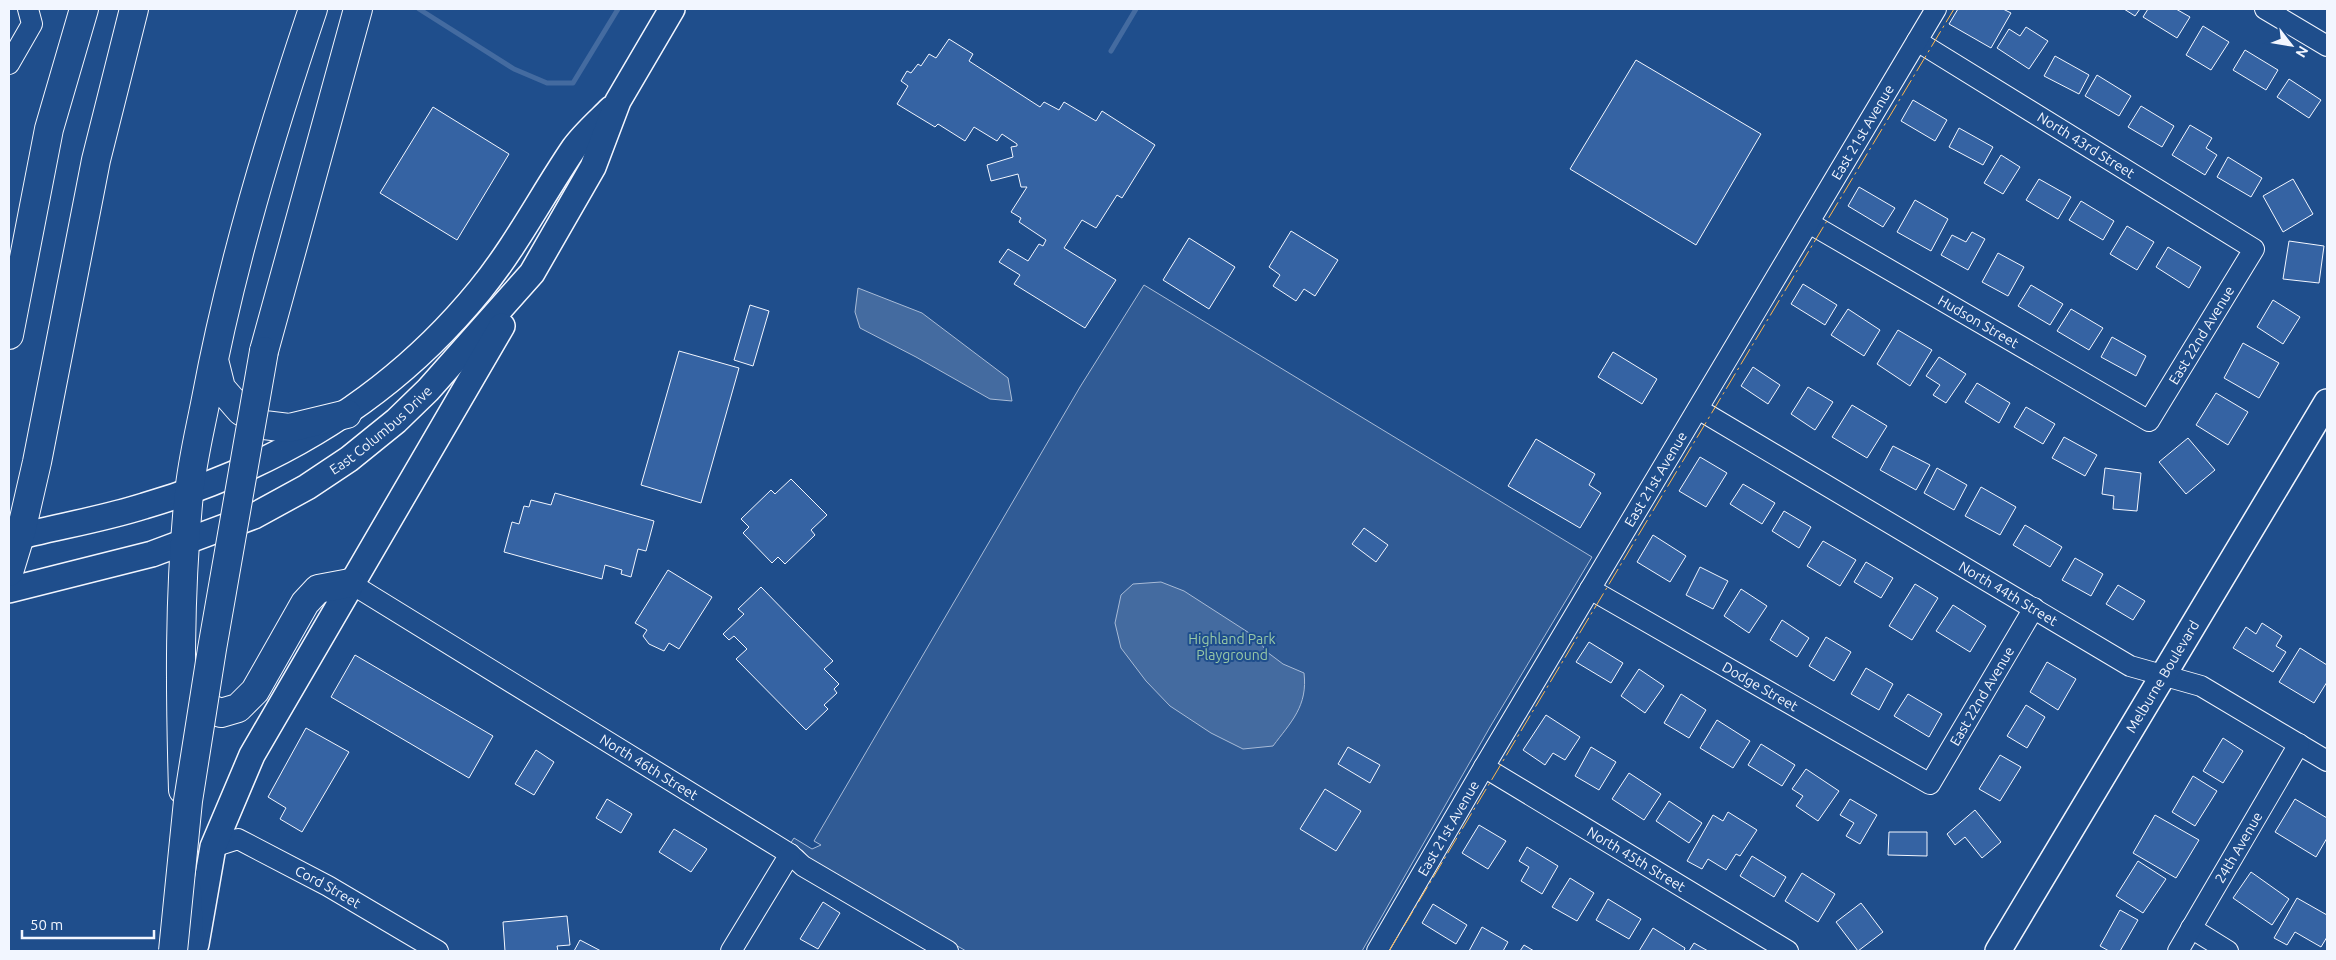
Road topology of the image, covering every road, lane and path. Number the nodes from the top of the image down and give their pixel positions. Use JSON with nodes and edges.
{"nodes":[{"id":1,"x":28,"y":9,"type":"edge"},
{"id":2,"x":84,"y":9,"type":"edge"},
{"id":3,"x":134,"y":9,"type":"edge"},
{"id":4,"x":314,"y":9,"type":"edge"},
{"id":5,"x":358,"y":9,"type":"edge"},
{"id":6,"x":672,"y":9,"type":"edge"},
{"id":7,"x":1936,"y":9,"type":"edge"},
{"id":8,"x":2265,"y":9,"type":"edge"},
{"id":9,"x":1917,"y":41,"type":"junction"},
{"id":10,"x":2327,"y":46,"type":"edge"},
{"id":11,"x":9,"y":64,"type":"edge"},
{"id":12,"x":618,"y":101,"type":"junction"},
{"id":13,"x":1809,"y":223,"type":"junction"},
{"id":14,"x":2254,"y":249,"type":"joint"},
{"id":15,"x":532,"y":273,"type":"junction"},
{"id":16,"x":9,"y":335,"type":"edge"},
{"id":17,"x":214,"y":359,"type":"junction"},
{"id":18,"x":2327,"y":402,"type":"edge"},
{"id":19,"x":1698,"y":410,"type":"junction"},
{"id":20,"x":347,"y":414,"type":"junction"},
{"id":21,"x":2149,"y":421,"type":"joint"},
{"id":22,"x":37,"y":462,"type":"junction"},
{"id":23,"x":189,"y":492,"type":"junction"},
{"id":24,"x":9,"y":510,"type":"edge"},
{"id":25,"x":14,"y":538,"type":"edge"},
{"id":26,"x":185,"y":543,"type":"junction"},
{"id":27,"x":9,"y":572,"type":"edge"},
{"id":28,"x":350,"y":583,"type":"junction"},
{"id":29,"x":1590,"y":589,"type":"junction"},
{"id":30,"x":9,"y":590,"type":"edge"},
{"id":31,"x":2034,"y":608,"type":"junction"},
{"id":32,"x":179,"y":655,"type":"junction"},
{"id":33,"x":2163,"y":675,"type":"junction"},
{"id":34,"x":2299,"y":744,"type":"junction"},
{"id":35,"x":2327,"y":761,"type":"edge"},
{"id":36,"x":1484,"y":767,"type":"junction"},
{"id":37,"x":1930,"y":784,"type":"joint"},
{"id":38,"x":213,"y":847,"type":"junction"},
{"id":39,"x":790,"y":854,"type":"junction"},
{"id":40,"x":2191,"y":928,"type":"junction"},
{"id":41,"x":173,"y":951,"type":"edge"},
{"id":42,"x":190,"y":951,"type":"edge"},
{"id":43,"x":195,"y":951,"type":"edge"},
{"id":44,"x":438,"y":951,"type":"edge"},
{"id":45,"x":731,"y":951,"type":"edge"},
{"id":46,"x":948,"y":951,"type":"edge"},
{"id":47,"x":1377,"y":951,"type":"edge"},
{"id":48,"x":1788,"y":951,"type":"edge"},
{"id":49,"x":1998,"y":951,"type":"edge"},
{"id":50,"x":2178,"y":951,"type":"edge"},
{"id":51,"x":2228,"y":951,"type":"edge"}],
"edges":[{"from":1,"to":11,"type":"street"},
{"from":2,"to":16,"type":"highway"},
{"from":3,"to":22,"type":"highway"},
{"from":4,"to":17,"type":"highway"},
{"from":5,"to":41,"type":"highway","bridge":true},
{"from":6,"to":12,"type":"main road","name":"East Columbus Drive"},
{"from":7,"to":9,"type":"street","name":"East 21st Avenue"},
{"from":8,"to":10,"type":"street"},
{"from":9,"to":13,"type":"street","name":"East 21st Avenue"},
{"from":9,"to":14,"type":"street","name":"North 43rd Street"},
{"from":12,"to":15,"type":"main road","name":"East Columbus Drive"},
{"from":12,"to":20,"type":"main road","name":"East Columbus Drive"},
{"from":13,"to":19,"type":"street","name":"East 21st Avenue"},
{"from":13,"to":21,"type":"street","name":"Hudson Street"},
{"from":14,"to":21,"type":"street","name":"East 22nd Avenue"},
{"from":15,"to":26,"type":"main road","name":"East Columbus Drive"},
{"from":15,"to":28,"type":"main road"},
{"from":17,"to":20,"type":"highway"},
{"from":17,"to":23,"type":"highway"},
{"from":18,"to":33,"type":"main road","name":"Melburne Boulevard"},
{"from":19,"to":29,"type":"street","name":"East 21st Avenue"},
{"from":19,"to":31,"type":"street","name":"North 44th Street"},
{"from":20,"to":23,"type":"main road","name":"East Columbus Drive"},
{"from":22,"to":24,"type":"highway"},
{"from":22,"to":25,"type":"highway"},
{"from":23,"to":25,"type":"main road","name":"East Columbus Drive"},
{"from":23,"to":26,"type":"highway"},
{"from":25,"to":27,"type":"highway"},
{"from":26,"to":30,"type":"main road","name":"East Columbus Drive"},
{"from":26,"to":32,"type":"highway"},
{"from":28,"to":32,"type":"highway"},
{"from":28,"to":38,"type":"main road"},
{"from":28,"to":39,"type":"street","name":"North 46th Street"},
{"from":29,"to":36,"type":"street","name":"East 21st Avenue"},
{"from":29,"to":37,"type":"street","name":"Dodge Street"},
{"from":31,"to":33,"type":"street","name":"North 44th Street"},
{"from":31,"to":37,"type":"street","name":"East 22nd Avenue"},
{"from":32,"to":42,"type":"highway"},
{"from":33,"to":34,"type":"street","name":"North 44th Street"},
{"from":33,"to":49,"type":"main road","name":"Melburne Boulevard"},
{"from":34,"to":35,"type":"street","name":"North 44th Street"},
{"from":34,"to":40,"type":"street","name":"24th Avenue"},
{"from":36,"to":47,"type":"street","name":"East 21st Avenue"},
{"from":36,"to":48,"type":"street","name":"North 45th Street"},
{"from":38,"to":43,"type":"main road"},
{"from":38,"to":44,"type":"street","name":"Cord Street"},
{"from":39,"to":45,"type":"street"},
{"from":39,"to":46,"type":"street","name":"North 46th Street"},
{"from":40,"to":50,"type":"street","name":"24th Avenue"},
{"from":40,"to":51,"type":"street"}]}
